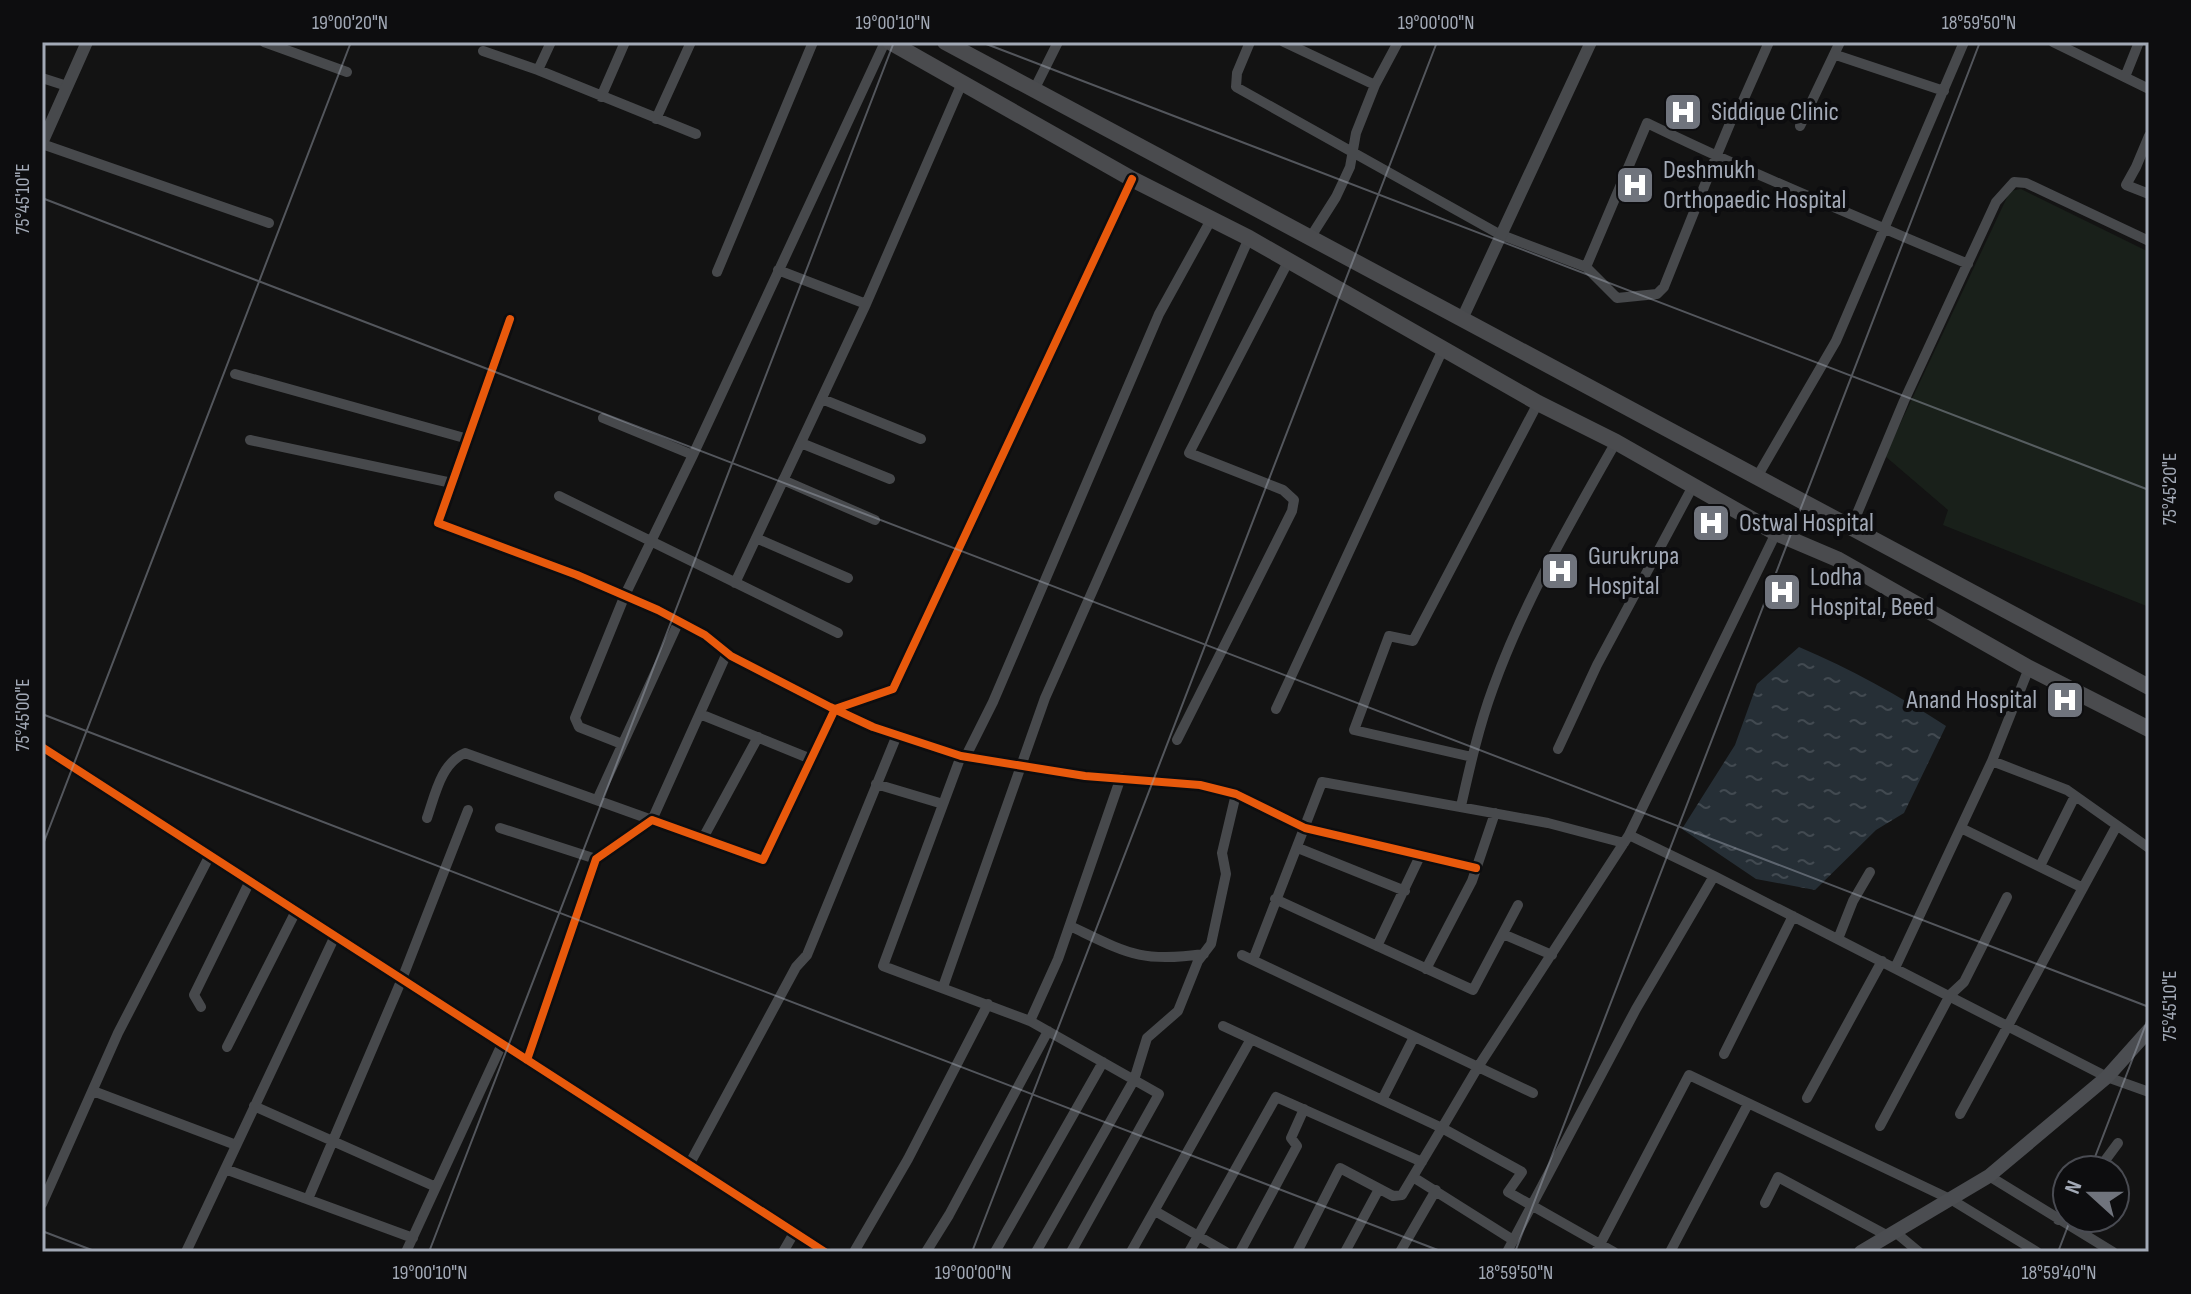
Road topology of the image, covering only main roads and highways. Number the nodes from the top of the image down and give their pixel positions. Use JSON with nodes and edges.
{"nodes":[{"id":1,"x":887,"y":42,"type":"edge"},
{"id":2,"x":945,"y":42,"type":"edge"},
{"id":3,"x":2149,"y":687,"type":"edge"},
{"id":4,"x":2149,"y":729,"type":"edge"},
{"id":5,"x":2149,"y":1030,"type":"edge"},
{"id":6,"x":1861,"y":1252,"type":"edge"}],
"edges":[{"from":1,"to":4,"type":"main road"},
{"from":2,"to":3,"type":"main road"},
{"from":5,"to":6,"type":"main road"}]}
